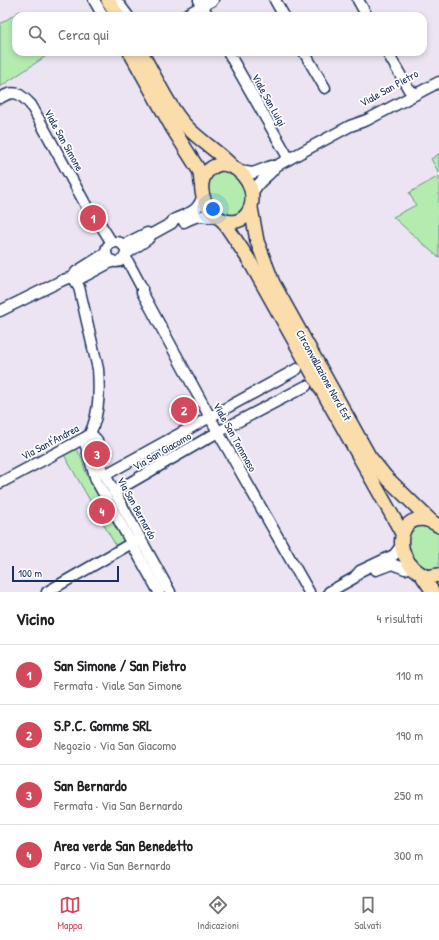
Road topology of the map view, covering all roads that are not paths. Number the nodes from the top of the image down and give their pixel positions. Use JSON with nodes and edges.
{"nodes":[{"id":1,"x":94,"y":0,"type":"edge"},
{"id":2,"x":104,"y":0,"type":"edge"},
{"id":3,"x":214,"y":0,"type":"edge"},
{"id":4,"x":275,"y":0,"type":"edge"},
{"id":5,"x":358,"y":0,"type":"edge"},
{"id":6,"x":114,"y":1,"type":"edge"},
{"id":7,"x":201,"y":3,"type":"edge"},
{"id":8,"x":101,"y":12,"type":"edge"},
{"id":9,"x":110,"y":12,"type":"edge"},
{"id":10,"x":117,"y":12,"type":"edge"},
{"id":11,"x":121,"y":12,"type":"edge"},
{"id":12,"x":126,"y":12,"type":"edge"},
{"id":13,"x":189,"y":12,"type":"edge"},
{"id":14,"x":206,"y":12,"type":"edge"},
{"id":15,"x":282,"y":12,"type":"edge"},
{"id":16,"x":365,"y":12,"type":"edge"},
{"id":17,"x":132,"y":56,"type":"edge"},
{"id":18,"x":143,"y":56,"type":"edge"},
{"id":19,"x":230,"y":56,"type":"edge"},
{"id":20,"x":306,"y":56,"type":"edge"},
{"id":21,"x":390,"y":56,"type":"edge"},
{"id":22,"x":439,"y":75,"type":"edge"},
{"id":23,"x":439,"y":82,"type":"edge"},
{"id":24,"x":325,"y":88,"type":"dead end"},
{"id":25,"x":412,"y":92,"type":"junction"},
{"id":26,"x":0,"y":98,"type":"edge"},
{"id":27,"x":354,"y":124,"type":"junction"},
{"id":28,"x":289,"y":159,"type":"junction"},
{"id":29,"x":276,"y":166,"type":"junction"},
{"id":30,"x":236,"y":168,"type":"junction"},
{"id":31,"x":202,"y":189,"type":"junction"},
{"id":32,"x":252,"y":193,"type":"junction"},
{"id":33,"x":251,"y":208,"type":"junction"},
{"id":34,"x":219,"y":218,"type":"junction"},
{"id":35,"x":172,"y":223,"type":"junction"},
{"id":36,"x":108,"y":248,"type":"junction"},
{"id":37,"x":121,"y":256,"type":"junction"},
{"id":38,"x":73,"y":277,"type":"junction"},
{"id":39,"x":0,"y":311,"type":"edge"},
{"id":40,"x":297,"y":369,"type":"dead end"},
{"id":41,"x":306,"y":386,"type":"dead end"},
{"id":42,"x":210,"y":417,"type":"junction"},
{"id":43,"x":218,"y":432,"type":"junction"},
{"id":44,"x":91,"y":434,"type":"junction"},
{"id":45,"x":105,"y":475,"type":"junction"},
{"id":46,"x":0,"y":483,"type":"edge"},
{"id":47,"x":114,"y":492,"type":"junction"},
{"id":48,"x":435,"y":523,"type":"edge"},
{"id":49,"x":402,"y":540,"type":"junction"},
{"id":50,"x":136,"y":541,"type":"junction"},
{"id":51,"x":416,"y":571,"type":"junction"},
{"id":52,"x":439,"y":575,"type":"edge"},
{"id":53,"x":354,"y":578,"type":"junction"},
{"id":54,"x":47,"y":592,"type":"edge"},
{"id":55,"x":159,"y":592,"type":"edge"},
{"id":56,"x":170,"y":592,"type":"edge"},
{"id":57,"x":309,"y":592,"type":"edge"},
{"id":58,"x":329,"y":592,"type":"edge"},
{"id":59,"x":434,"y":592,"type":"edge"}],
"edges":[{"from":1,"to":8,"type":"street"},
{"from":2,"to":9,"type":"main road"},
{"from":3,"to":7,"type":"street"},
{"from":4,"to":15,"type":"street"},
{"from":5,"to":16,"type":"street"},
{"from":6,"to":10,"type":"main road"},
{"from":6,"to":11,"type":"street"},
{"from":6,"to":12,"type":"street"},
{"from":7,"to":13,"type":"street"},
{"from":7,"to":14,"type":"street"},
{"from":17,"to":31,"type":"main road"},
{"from":18,"to":30,"type":"main road"},
{"from":19,"to":28,"type":"street","name":"Viale San Luigi"},
{"from":20,"to":24,"type":"street"},
{"from":21,"to":25,"type":"street"},
{"from":22,"to":25,"type":"street","name":"Viale San Pietro"},
{"from":23,"to":25,"type":"street","name":"Viale San Pietro"},
{"from":25,"to":27,"type":"street","name":"Viale San Pietro"},
{"from":25,"to":27,"type":"street","name":"Viale San Pietro"},
{"from":26,"to":36,"type":"street","name":"Viale San Simone"},
{"from":27,"to":28,"type":"street","name":"Viale San Pietro"},
{"from":28,"to":29,"type":"street","name":"Viale San Pietro"},
{"from":29,"to":30,"type":"street"},
{"from":29,"to":32,"type":"street"},
{"from":30,"to":31,"type":"main road"},
{"from":30,"to":32,"type":"main road"},
{"from":31,"to":34,"type":"main road"},
{"from":31,"to":35,"type":"street"},
{"from":32,"to":33,"type":"main road"},
{"from":33,"to":34,"type":"main road"},
{"from":33,"to":48,"type":"main road","name":"Circonvallazione Nord Est"},
{"from":34,"to":35,"type":"street"},
{"from":34,"to":49,"type":"main road","name":"Circonvallazione Nord Est"},
{"from":35,"to":37,"type":"street"},
{"from":36,"to":37,"type":"street","name":"Viale San Simone"},
{"from":36,"to":37,"type":"street"},
{"from":36,"to":38,"type":"street"},
{"from":37,"to":38,"type":"street"},
{"from":37,"to":42,"type":"street","name":"Viale San Tommaso"},
{"from":38,"to":39,"type":"street"},
{"from":38,"to":44,"type":"street","name":"Via San Bernardo"},
{"from":40,"to":42,"type":"street","name":"Via San Giacomo"},
{"from":41,"to":43,"type":"street","name":"Via San Giacomo"},
{"from":42,"to":43,"type":"street","name":"Viale San Tommaso"},
{"from":42,"to":45,"type":"street","name":"Via San Giacomo"},
{"from":43,"to":47,"type":"street","name":"Via San Giacomo"},
{"from":43,"to":57,"type":"street","name":"Viale San Tommaso"},
{"from":44,"to":45,"type":"street","name":"Via San Bernardo"},
{"from":44,"to":46,"type":"street","name":"Via Sant'Andrea"},
{"from":44,"to":50,"type":"street","name":"Via San Bernardo"},
{"from":45,"to":47,"type":"street","name":"Via San Bernardo"},
{"from":47,"to":50,"type":"street","name":"Via San Bernardo"},
{"from":48,"to":49,"type":"main road","name":"Circonvallazione Nord Est"},
{"from":49,"to":51,"type":"main road","name":"Circonvallazione Nord Est"},
{"from":49,"to":53,"type":"street"},
{"from":50,"to":54,"type":"street"},
{"from":50,"to":55,"type":"street","name":"Via San Bernardo"},
{"from":50,"to":56,"type":"street","name":"Via San Bernardo"},
{"from":51,"to":52,"type":"main road"},
{"from":51,"to":53,"type":"street"},
{"from":51,"to":59,"type":"main road","name":"Circonvallazione Nord Est"},
{"from":53,"to":58,"type":"street"}]}
